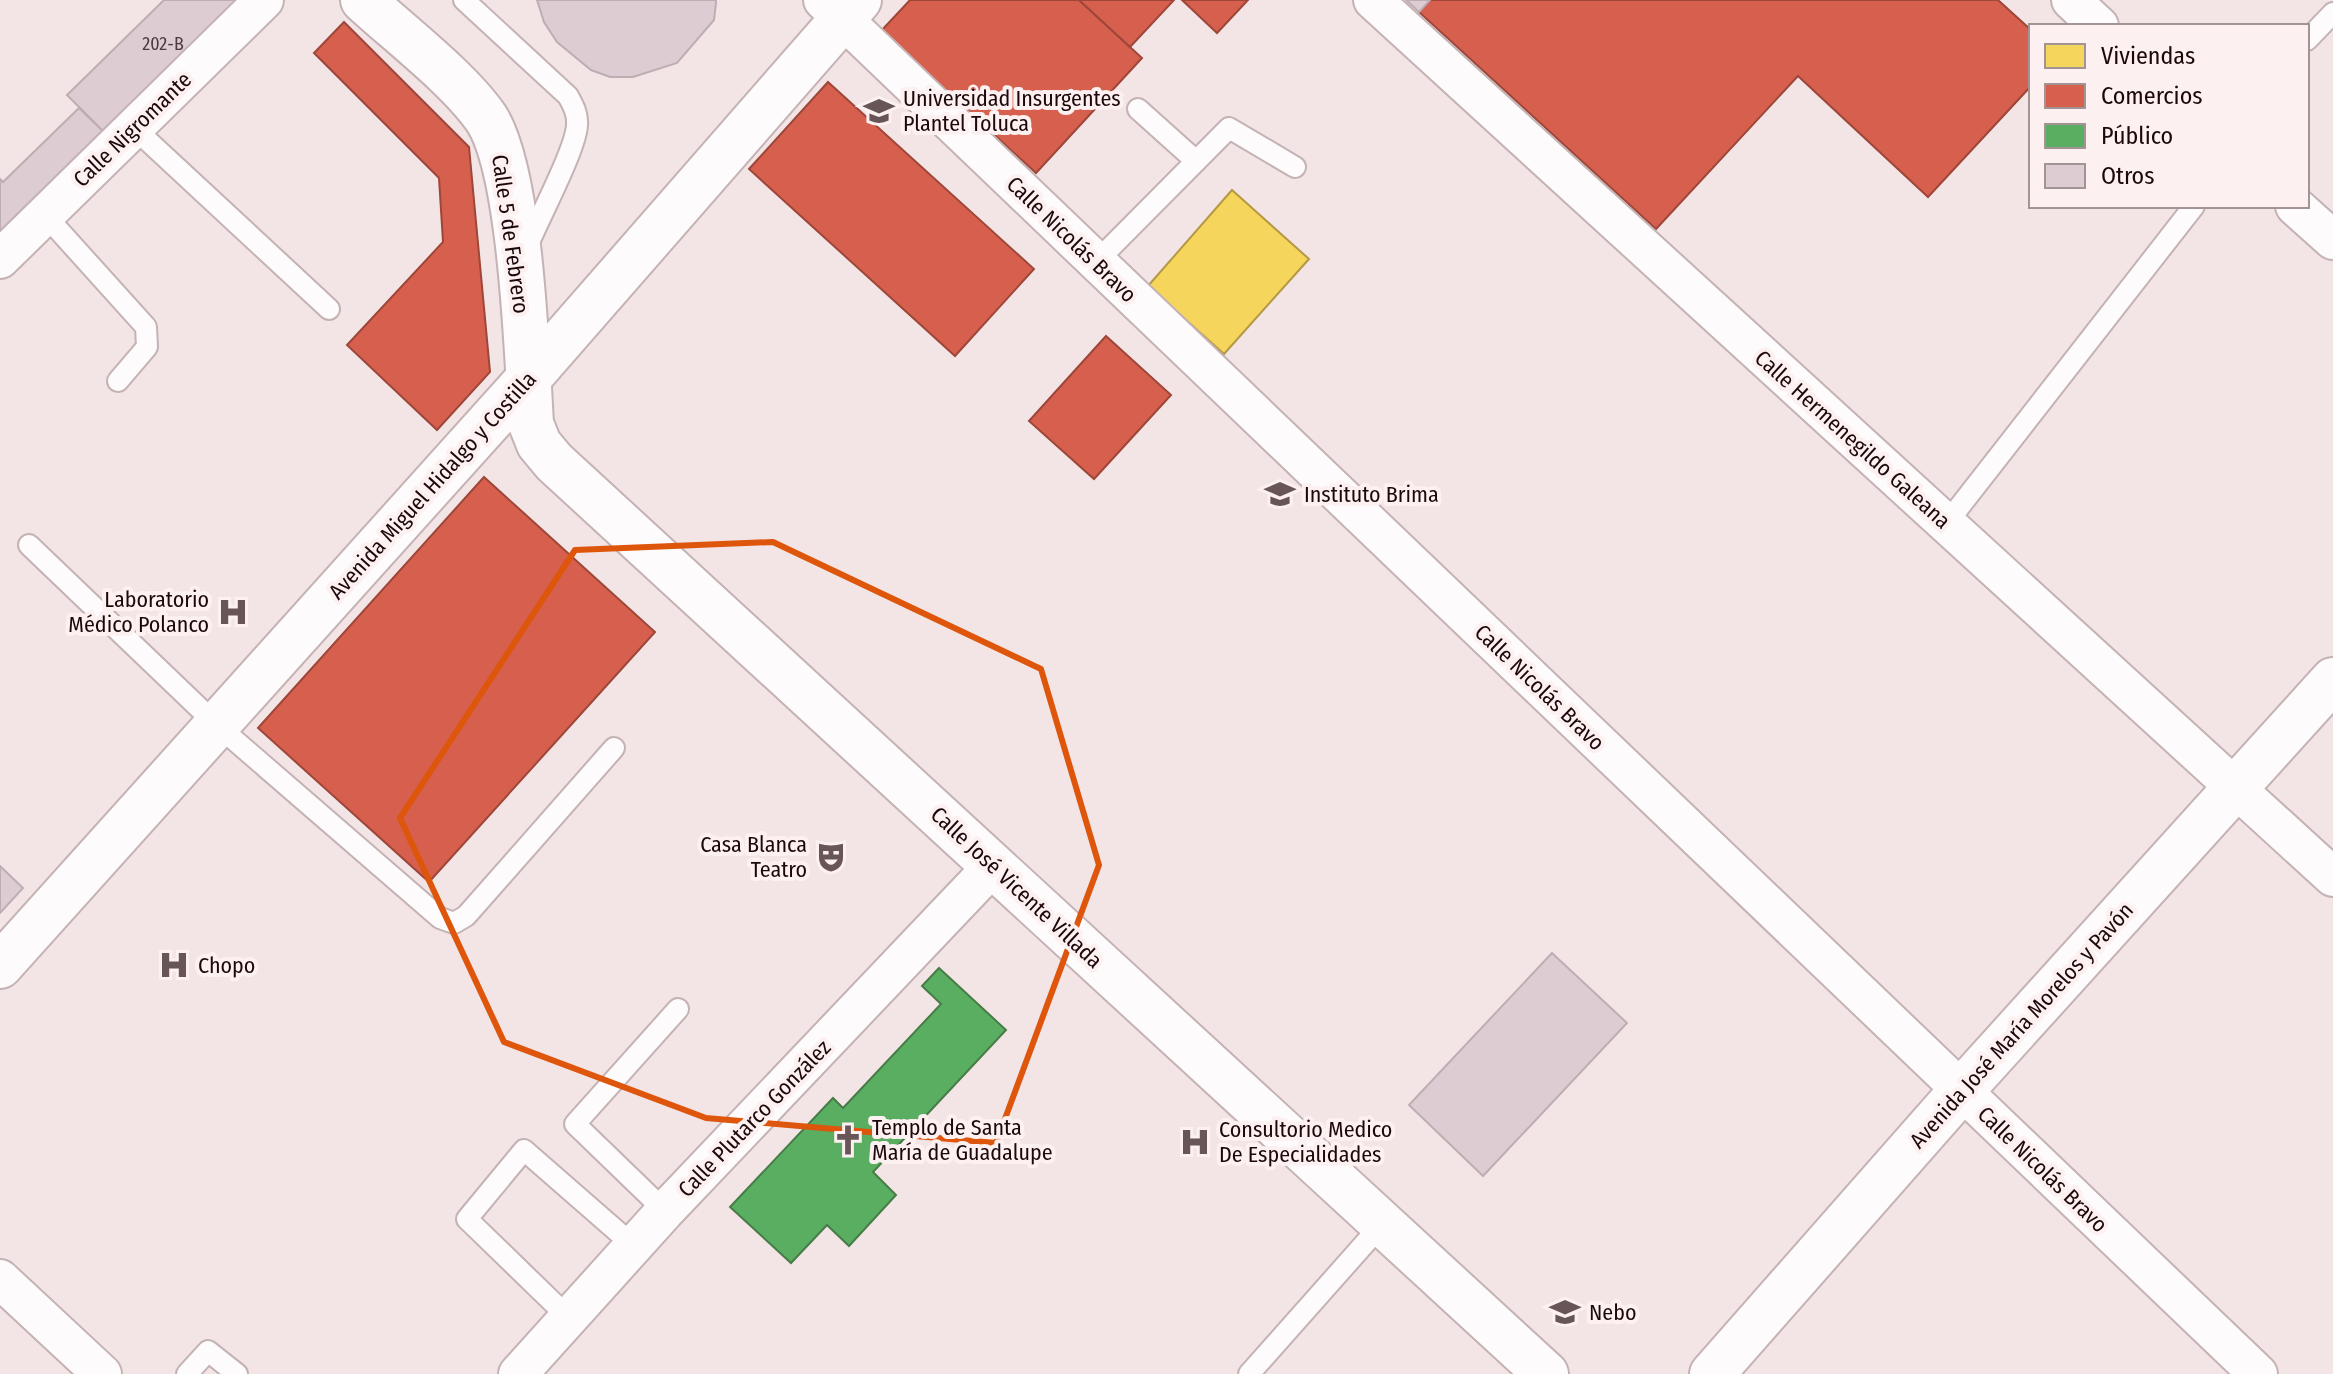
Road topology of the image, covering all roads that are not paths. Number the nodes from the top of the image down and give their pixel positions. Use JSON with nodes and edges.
{"nodes":[{"id":1,"x":264,"y":0,"type":"edge"},
{"id":2,"x":363,"y":0,"type":"edge"},
{"id":3,"x":464,"y":0,"type":"edge"},
{"id":4,"x":1373,"y":0,"type":"edge"},
{"id":5,"x":2071,"y":0,"type":"edge"},
{"id":6,"x":841,"y":6,"type":"edge"},
{"id":7,"x":2333,"y":13,"type":"edge"},
{"id":8,"x":2097,"y":24,"type":"edge"},
{"id":9,"x":2309,"y":38,"type":"edge"},
{"id":10,"x":1138,"y":109,"type":"dead end"},
{"id":11,"x":134,"y":128,"type":"junction"},
{"id":12,"x":1196,"y":161,"type":"junction"},
{"id":13,"x":1295,"y":167,"type":"dead end"},
{"id":14,"x":2192,"y":208,"type":"edge"},
{"id":15,"x":2297,"y":208,"type":"edge"},
{"id":16,"x":45,"y":215,"type":"junction"},
{"id":17,"x":2333,"y":240,"type":"edge"},
{"id":18,"x":0,"y":259,"type":"edge"},
{"id":19,"x":1096,"y":262,"type":"junction"},
{"id":20,"x":519,"y":265,"type":"junction"},
{"id":21,"x":329,"y":309,"type":"dead end"},
{"id":22,"x":528,"y":379,"type":"junction"},
{"id":23,"x":118,"y":381,"type":"dead end"},
{"id":24,"x":1946,"y":524,"type":"junction"},
{"id":25,"x":29,"y":545,"type":"dead end"},
{"id":26,"x":2333,"y":680,"type":"edge"},
{"id":27,"x":217,"y":725,"type":"junction"},
{"id":28,"x":614,"y":748,"type":"dead end"},
{"id":29,"x":2234,"y":787,"type":"junction"},
{"id":30,"x":994,"y":865,"type":"junction"},
{"id":31,"x":2333,"y":877,"type":"edge"},
{"id":32,"x":0,"y":966,"type":"edge"},
{"id":33,"x":678,"y":1009,"type":"dead end"},
{"id":34,"x":1961,"y":1091,"type":"junction"},
{"id":35,"x":665,"y":1211,"type":"junction"},
{"id":36,"x":1383,"y":1223,"type":"junction"},
{"id":37,"x":634,"y":1246,"type":"junction"},
{"id":38,"x":0,"y":1279,"type":"edge"},
{"id":39,"x":569,"y":1318,"type":"junction"},
{"id":40,"x":102,"y":1374,"type":"edge"},
{"id":41,"x":187,"y":1374,"type":"edge"},
{"id":42,"x":237,"y":1374,"type":"edge"},
{"id":43,"x":518,"y":1374,"type":"edge"},
{"id":44,"x":1249,"y":1374,"type":"edge"},
{"id":45,"x":1546,"y":1374,"type":"edge"},
{"id":46,"x":1712,"y":1374,"type":"edge"},
{"id":47,"x":2258,"y":1374,"type":"edge"}],
"edges":[{"from":1,"to":11,"type":"street","name":"Calle Nigromante"},
{"from":2,"to":20,"type":"main road","name":"Calle 5 de Febrero"},
{"from":3,"to":20,"type":"lane"},
{"from":4,"to":24,"type":"street","name":"Calle Hermenegildo Galeana"},
{"from":5,"to":8,"type":"street"},
{"from":6,"to":19,"type":"street","name":"Calle Nicolás Bravo"},
{"from":6,"to":22,"type":"main road","name":"Avenida Miguel Hidalgo y Costilla"},
{"from":7,"to":9,"type":"lane"},
{"from":10,"to":12,"type":"lane"},
{"from":11,"to":16,"type":"street","name":"Calle Nigromante"},
{"from":11,"to":21,"type":"lane"},
{"from":12,"to":13,"type":"lane"},
{"from":12,"to":19,"type":"lane"},
{"from":14,"to":24,"type":"lane"},
{"from":15,"to":17,"type":"street"},
{"from":16,"to":18,"type":"street","name":"Calle Nigromante"},
{"from":16,"to":23,"type":"lane"},
{"from":19,"to":34,"type":"street","name":"Calle Nicolás Bravo"},
{"from":20,"to":22,"type":"main road","name":"Calle 5 de Febrero"},
{"from":22,"to":27,"type":"main road","name":"Avenida Miguel Hidalgo y Costilla"},
{"from":22,"to":30,"type":"main road","name":"Calle José Vicente Villada"},
{"from":24,"to":29,"type":"street","name":"Calle Hermenegildo Galeana"},
{"from":25,"to":27,"type":"lane"},
{"from":26,"to":29,"type":"main road","name":"Avenida José María Morelos y Pavón"},
{"from":27,"to":28,"type":"lane"},
{"from":27,"to":32,"type":"main road","name":"Avenida Miguel Hidalgo y Costilla"},
{"from":29,"to":31,"type":"street","name":"Calle Hermenegildo Galeana"},
{"from":29,"to":34,"type":"main road","name":"Avenida José María Morelos y Pavón"},
{"from":30,"to":35,"type":"street","name":"Calle Plutarco González"},
{"from":30,"to":36,"type":"main road","name":"Calle José Vicente Villada"},
{"from":33,"to":35,"type":"lane"},
{"from":34,"to":46,"type":"main road","name":"Avenida José María Morelos y Pavón"},
{"from":34,"to":47,"type":"street","name":"Calle Nicolás Bravo"},
{"from":35,"to":37,"type":"street","name":"Calle Plutarco González"},
{"from":36,"to":44,"type":"lane"},
{"from":36,"to":45,"type":"main road","name":"Calle José Vicente Villada"},
{"from":37,"to":39,"type":"street","name":"Calle Plutarco González"},
{"from":37,"to":39,"type":"lane"},
{"from":38,"to":40,"type":"street"},
{"from":39,"to":43,"type":"street","name":"Calle Plutarco González"},
{"from":41,"to":42,"type":"lane"}]}
